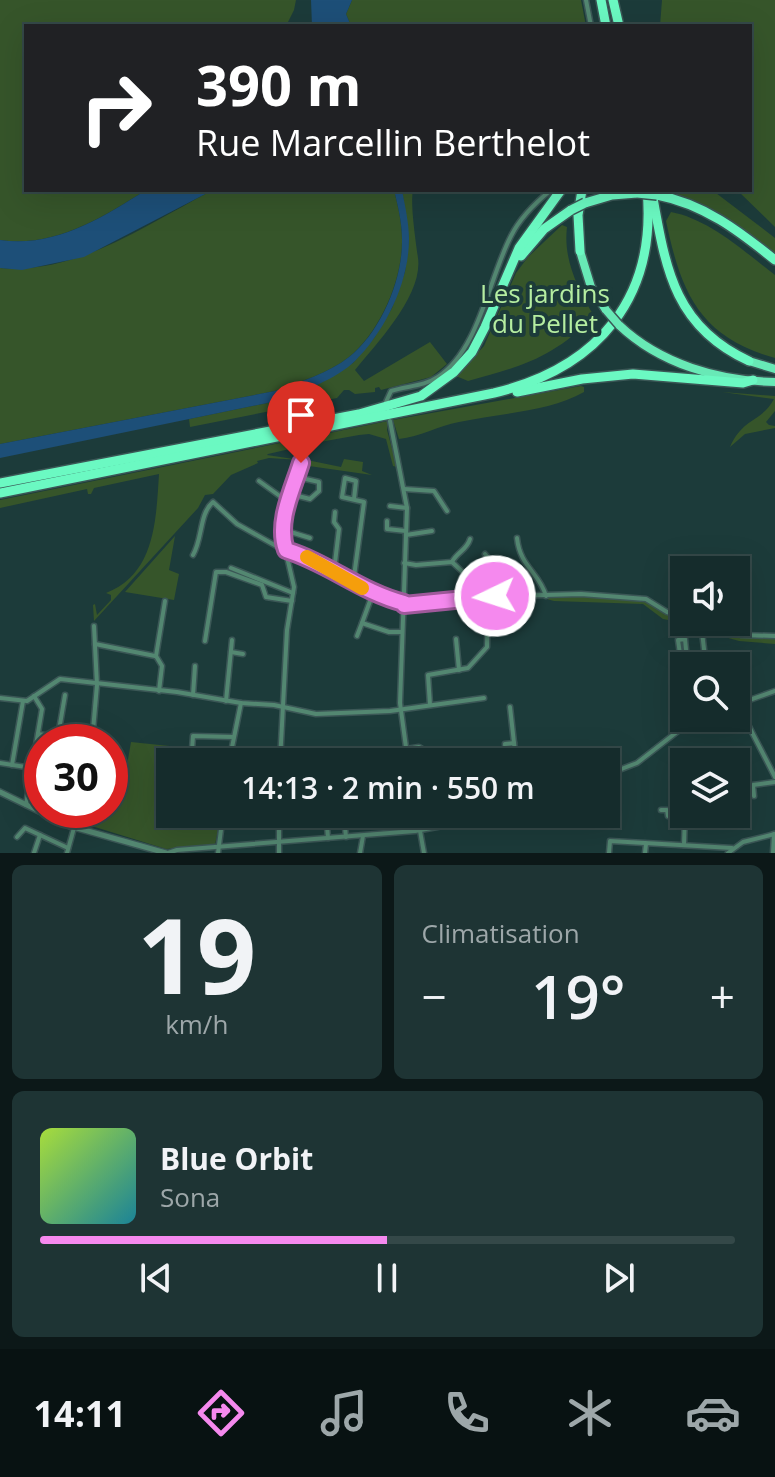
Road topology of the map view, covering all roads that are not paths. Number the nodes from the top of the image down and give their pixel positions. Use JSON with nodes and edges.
{"nodes":[{"id":1,"x":586,"y":0,"type":"edge"},
{"id":2,"x":601,"y":0,"type":"edge"},
{"id":3,"x":613,"y":0,"type":"edge"},
{"id":4,"x":591,"y":24,"type":"edge"},
{"id":5,"x":606,"y":24,"type":"edge"},
{"id":6,"x":619,"y":24,"type":"edge"},
{"id":7,"x":549,"y":192,"type":"edge"},
{"id":8,"x":559,"y":192,"type":"edge"},
{"id":9,"x":582,"y":192,"type":"edge"},
{"id":10,"x":647,"y":192,"type":"edge"},
{"id":11,"x":580,"y":251,"type":"joint"},
{"id":12,"x":775,"y":260,"type":"edge"},
{"id":13,"x":507,"y":277,"type":"junction"},
{"id":14,"x":749,"y":361,"type":"joint"},
{"id":15,"x":775,"y":369,"type":"edge"},
{"id":16,"x":753,"y":380,"type":"junction"},
{"id":17,"x":775,"y":382,"type":"edge"},
{"id":18,"x":494,"y":393,"type":"junction"},
{"id":19,"x":386,"y":402,"type":"dead end"},
{"id":20,"x":359,"y":414,"type":"junction"},
{"id":21,"x":390,"y":421,"type":"dead end"},
{"id":22,"x":301,"y":463,"type":"dead end"},
{"id":23,"x":297,"y":477,"type":"junction"},
{"id":24,"x":259,"y":481,"type":"dead end"},
{"id":25,"x":0,"y":483,"type":"edge"},
{"id":26,"x":404,"y":489,"type":"junction"},
{"id":27,"x":0,"y":493,"type":"edge"},
{"id":28,"x":290,"y":494,"type":"junction"},
{"id":29,"x":354,"y":499,"type":"junction"},
{"id":30,"x":288,"y":502,"type":"junction"},
{"id":31,"x":390,"y":506,"type":"dead end"},
{"id":32,"x":407,"y":508,"type":"junction"},
{"id":33,"x":447,"y":511,"type":"dead end"},
{"id":34,"x":335,"y":512,"type":"dead end"},
{"id":35,"x":387,"y":521,"type":"dead end"},
{"id":36,"x":284,"y":530,"type":"junction"},
{"id":37,"x":432,"y":531,"type":"dead end"},
{"id":38,"x":406,"y":533,"type":"junction"},
{"id":39,"x":310,"y":538,"type":"dead end"},
{"id":40,"x":517,"y":538,"type":"dead end"},
{"id":41,"x":470,"y":539,"type":"dead end"},
{"id":42,"x":286,"y":550,"type":"junction"},
{"id":43,"x":485,"y":554,"type":"dead end"},
{"id":44,"x":193,"y":555,"type":"dead end"},
{"id":45,"x":452,"y":562,"type":"junction"},
{"id":46,"x":404,"y":563,"type":"junction"},
{"id":47,"x":231,"y":568,"type":"dead end"},
{"id":48,"x":334,"y":572,"type":"junction"},
{"id":49,"x":353,"y":584,"type":"junction"},
{"id":50,"x":293,"y":593,"type":"junction"},
{"id":51,"x":373,"y":593,"type":"junction"},
{"id":52,"x":488,"y":596,"type":"junction"},
{"id":53,"x":495,"y":596,"type":"junction"},
{"id":54,"x":546,"y":596,"type":"junction"},
{"id":55,"x":469,"y":597,"type":"junction"},
{"id":56,"x":165,"y":601,"type":"dead end"},
{"id":57,"x":292,"y":601,"type":"junction"},
{"id":58,"x":404,"y":604,"type":"junction"},
{"id":59,"x":670,"y":613,"type":"edge"},
{"id":60,"x":362,"y":623,"type":"junction"},
{"id":61,"x":94,"y":626,"type":"dead end"},
{"id":62,"x":403,"y":633,"type":"junction"},
{"id":63,"x":357,"y":636,"type":"dead end"},
{"id":64,"x":750,"y":636,"type":"edge"},
{"id":65,"x":775,"y":636,"type":"edge"},
{"id":66,"x":456,"y":639,"type":"dead end"},
{"id":67,"x":232,"y":640,"type":"dead end"},
{"id":68,"x":205,"y":641,"type":"dead end"},
{"id":69,"x":95,"y":644,"type":"junction"},
{"id":70,"x":231,"y":652,"type":"junction"},
{"id":71,"x":243,"y":654,"type":"dead end"},
{"id":72,"x":156,"y":656,"type":"junction"},
{"id":73,"x":687,"y":660,"type":"joint"},
{"id":74,"x":195,"y":666,"type":"dead end"},
{"id":75,"x":459,"y":670,"type":"junction"},
{"id":76,"x":97,"y":685,"type":"junction"},
{"id":77,"x":159,"y":691,"type":"junction"},
{"id":78,"x":774,"y":693,"type":"edge"},
{"id":79,"x":65,"y":695,"type":"dead end"},
{"id":80,"x":193,"y":695,"type":"junction"},
{"id":81,"x":34,"y":696,"type":"junction"},
{"id":82,"x":0,"y":698,"type":"edge"},
{"id":83,"x":484,"y":698,"type":"dead end"},
{"id":84,"x":23,"y":701,"type":"junction"},
{"id":85,"x":226,"y":701,"type":"junction"},
{"id":86,"x":750,"y":701,"type":"edge"},
{"id":87,"x":241,"y":703,"type":"junction"},
{"id":88,"x":430,"y":705,"type":"junction"},
{"id":89,"x":284,"y":707,"type":"junction"},
{"id":90,"x":510,"y":707,"type":"dead end"},
{"id":91,"x":400,"y":709,"type":"junction"},
{"id":92,"x":40,"y":724,"type":"edge"},
{"id":93,"x":59,"y":724,"type":"edge"},
{"id":94,"x":92,"y":724,"type":"edge"},
{"id":95,"x":750,"y":730,"type":"edge"},
{"id":96,"x":677,"y":732,"type":"edge"},
{"id":97,"x":233,"y":737,"type":"junction"},
{"id":98,"x":514,"y":743,"type":"junction"},
{"id":99,"x":192,"y":748,"type":"edge"},
{"id":100,"x":231,"y":748,"type":"edge"},
{"id":101,"x":281,"y":748,"type":"edge"},
{"id":102,"x":406,"y":748,"type":"edge"},
{"id":103,"x":505,"y":748,"type":"edge"},
{"id":104,"x":515,"y":748,"type":"edge"},
{"id":105,"x":0,"y":763,"type":"edge"},
{"id":106,"x":12,"y":765,"type":"junction"},
{"id":107,"x":24,"y":767,"type":"edge"},
{"id":108,"x":620,"y":770,"type":"edge"},
{"id":109,"x":775,"y":779,"type":"edge"},
{"id":110,"x":0,"y":792,"type":"edge"},
{"id":111,"x":754,"y":796,"type":"dead end"},
{"id":112,"x":24,"y":804,"type":"edge"},
{"id":113,"x":661,"y":810,"type":"dead end"},
{"id":114,"x":670,"y":816,"type":"edge"},
{"id":115,"x":75,"y":828,"type":"joint"},
{"id":116,"x":221,"y":828,"type":"edge"},
{"id":117,"x":279,"y":828,"type":"edge"},
{"id":118,"x":327,"y":828,"type":"edge"},
{"id":119,"x":345,"y":828,"type":"edge"},
{"id":120,"x":426,"y":828,"type":"edge"},
{"id":121,"x":685,"y":828,"type":"edge"},
{"id":122,"x":420,"y":829,"type":"junction"},
{"id":123,"x":775,"y":834,"type":"edge"},
{"id":124,"x":40,"y":835,"type":"junction"},
{"id":125,"x":363,"y":836,"type":"junction"},
{"id":126,"x":17,"y":837,"type":"dead end"},
{"id":127,"x":346,"y":837,"type":"junction"},
{"id":128,"x":328,"y":838,"type":"junction"},
{"id":129,"x":280,"y":843,"type":"junction"},
{"id":130,"x":646,"y":844,"type":"junction"},
{"id":131,"x":684,"y":845,"type":"junction"},
{"id":132,"x":68,"y":850,"type":"edge"},
{"id":133,"x":218,"y":850,"type":"edge"},
{"id":134,"x":610,"y":850,"type":"edge"},
{"id":135,"x":730,"y":850,"type":"edge"},
{"id":136,"x":34,"y":853,"type":"edge"},
{"id":137,"x":167,"y":853,"type":"edge"},
{"id":138,"x":279,"y":853,"type":"edge"},
{"id":139,"x":360,"y":853,"type":"edge"},
{"id":140,"x":424,"y":853,"type":"edge"},
{"id":141,"x":645,"y":853,"type":"edge"},
{"id":142,"x":773,"y":853,"type":"edge"}],
"edges":[{"from":1,"to":4,"type":"street"},
{"from":2,"to":5,"type":"highway"},
{"from":3,"to":6,"type":"highway"},
{"from":7,"to":19,"type":"street"},
{"from":8,"to":13,"type":"highway"},
{"from":9,"to":11,"type":"highway"},
{"from":10,"to":12,"type":"highway"},
{"from":10,"to":13,"type":"highway","bridge":true},
{"from":10,"to":14,"type":"highway"},
{"from":10,"to":18,"type":"highway"},
{"from":10,"to":20,"type":"highway"},
{"from":11,"to":16,"type":"highway","bridge":true},
{"from":13,"to":20,"type":"highway"},
{"from":14,"to":15,"type":"highway"},
{"from":16,"to":17,"type":"highway"},
{"from":16,"to":18,"type":"highway"},
{"from":18,"to":27,"type":"highway"},
{"from":20,"to":25,"type":"highway"},
{"from":21,"to":26,"type":"street"},
{"from":22,"to":23,"type":"street"},
{"from":23,"to":28,"type":"street"},
{"from":23,"to":28,"type":"street"},
{"from":24,"to":30,"type":"street"},
{"from":26,"to":32,"type":"street"},
{"from":26,"to":33,"type":"street"},
{"from":28,"to":30,"type":"street"},
{"from":29,"to":29,"type":"street"},
{"from":29,"to":49,"type":"street"},
{"from":30,"to":36,"type":"street"},
{"from":31,"to":32,"type":"street"},
{"from":32,"to":38,"type":"street"},
{"from":34,"to":48,"type":"street"},
{"from":35,"to":38,"type":"street"},
{"from":36,"to":39,"type":"street"},
{"from":36,"to":42,"type":"street"},
{"from":37,"to":38,"type":"street"},
{"from":38,"to":46,"type":"street"},
{"from":40,"to":54,"type":"street"},
{"from":41,"to":45,"type":"street"},
{"from":42,"to":44,"type":"street"},
{"from":42,"to":48,"type":"street"},
{"from":42,"to":50,"type":"street"},
{"from":43,"to":53,"type":"street"},
{"from":45,"to":46,"type":"street"},
{"from":45,"to":55,"type":"street"},
{"from":46,"to":58,"type":"street"},
{"from":47,"to":50,"type":"street"},
{"from":48,"to":49,"type":"street"},
{"from":49,"to":51,"type":"street"},
{"from":50,"to":57,"type":"street"},
{"from":51,"to":58,"type":"street"},
{"from":51,"to":60,"type":"street"},
{"from":52,"to":53,"type":"street"},
{"from":52,"to":55,"type":"street"},
{"from":52,"to":75,"type":"street"},
{"from":53,"to":54,"type":"street"},
{"from":54,"to":59,"type":"street"},
{"from":55,"to":58,"type":"street"},
{"from":56,"to":72,"type":"street"},
{"from":57,"to":68,"type":"street"},
{"from":57,"to":89,"type":"street"},
{"from":58,"to":62,"type":"street"},
{"from":60,"to":62,"type":"street"},
{"from":60,"to":63,"type":"street"},
{"from":61,"to":69,"type":"street"},
{"from":62,"to":91,"type":"street"},
{"from":64,"to":65,"type":"street"},
{"from":66,"to":75,"type":"street"},
{"from":67,"to":70,"type":"street"},
{"from":69,"to":72,"type":"street"},
{"from":69,"to":76,"type":"street"},
{"from":70,"to":71,"type":"street"},
{"from":70,"to":85,"type":"street"},
{"from":72,"to":77,"type":"street"},
{"from":73,"to":73,"type":"street"},
{"from":74,"to":80,"type":"street"},
{"from":75,"to":88,"type":"street"},
{"from":76,"to":77,"type":"street"},
{"from":76,"to":81,"type":"street"},
{"from":76,"to":94,"type":"street"},
{"from":77,"to":80,"type":"street"},
{"from":78,"to":86,"type":"street"},
{"from":79,"to":93,"type":"street"},
{"from":80,"to":85,"type":"street"},
{"from":81,"to":84,"type":"street"},
{"from":81,"to":92,"type":"street"},
{"from":82,"to":84,"type":"street"},
{"from":83,"to":88,"type":"street"},
{"from":84,"to":106,"type":"street"},
{"from":85,"to":87,"type":"street"},
{"from":87,"to":89,"type":"street"},
{"from":87,"to":97,"type":"street"},
{"from":88,"to":91,"type":"street"},
{"from":89,"to":91,"type":"street"},
{"from":89,"to":101,"type":"street"},
{"from":90,"to":98,"type":"street"},
{"from":91,"to":102,"type":"street"},
{"from":95,"to":109,"type":"street"},
{"from":96,"to":108,"type":"street"},
{"from":97,"to":99,"type":"street"},
{"from":97,"to":100,"type":"street"},
{"from":98,"to":103,"type":"street"},
{"from":98,"to":104,"type":"street"},
{"from":105,"to":106,"type":"street"},
{"from":106,"to":107,"type":"street"},
{"from":109,"to":111,"type":"street"},
{"from":110,"to":112,"type":"street"},
{"from":113,"to":114,"type":"street"},
{"from":115,"to":132,"type":"street"},
{"from":115,"to":137,"type":"street"},
{"from":116,"to":133,"type":"street"},
{"from":117,"to":129,"type":"street"},
{"from":118,"to":128,"type":"street"},
{"from":119,"to":127,"type":"street"},
{"from":120,"to":122,"type":"street"},
{"from":121,"to":131,"type":"street"},
{"from":122,"to":125,"type":"street"},
{"from":122,"to":140,"type":"street"},
{"from":123,"to":135,"type":"street"},
{"from":123,"to":142,"type":"street"},
{"from":124,"to":126,"type":"street"},
{"from":124,"to":132,"type":"street"},
{"from":124,"to":136,"type":"street"},
{"from":125,"to":127,"type":"street"},
{"from":125,"to":139,"type":"street"},
{"from":127,"to":128,"type":"street"},
{"from":128,"to":129,"type":"street"},
{"from":129,"to":133,"type":"street"},
{"from":129,"to":138,"type":"street"},
{"from":130,"to":131,"type":"street"},
{"from":130,"to":134,"type":"street"},
{"from":130,"to":141,"type":"street"},
{"from":131,"to":135,"type":"street"},
{"from":133,"to":137,"type":"street"}]}
